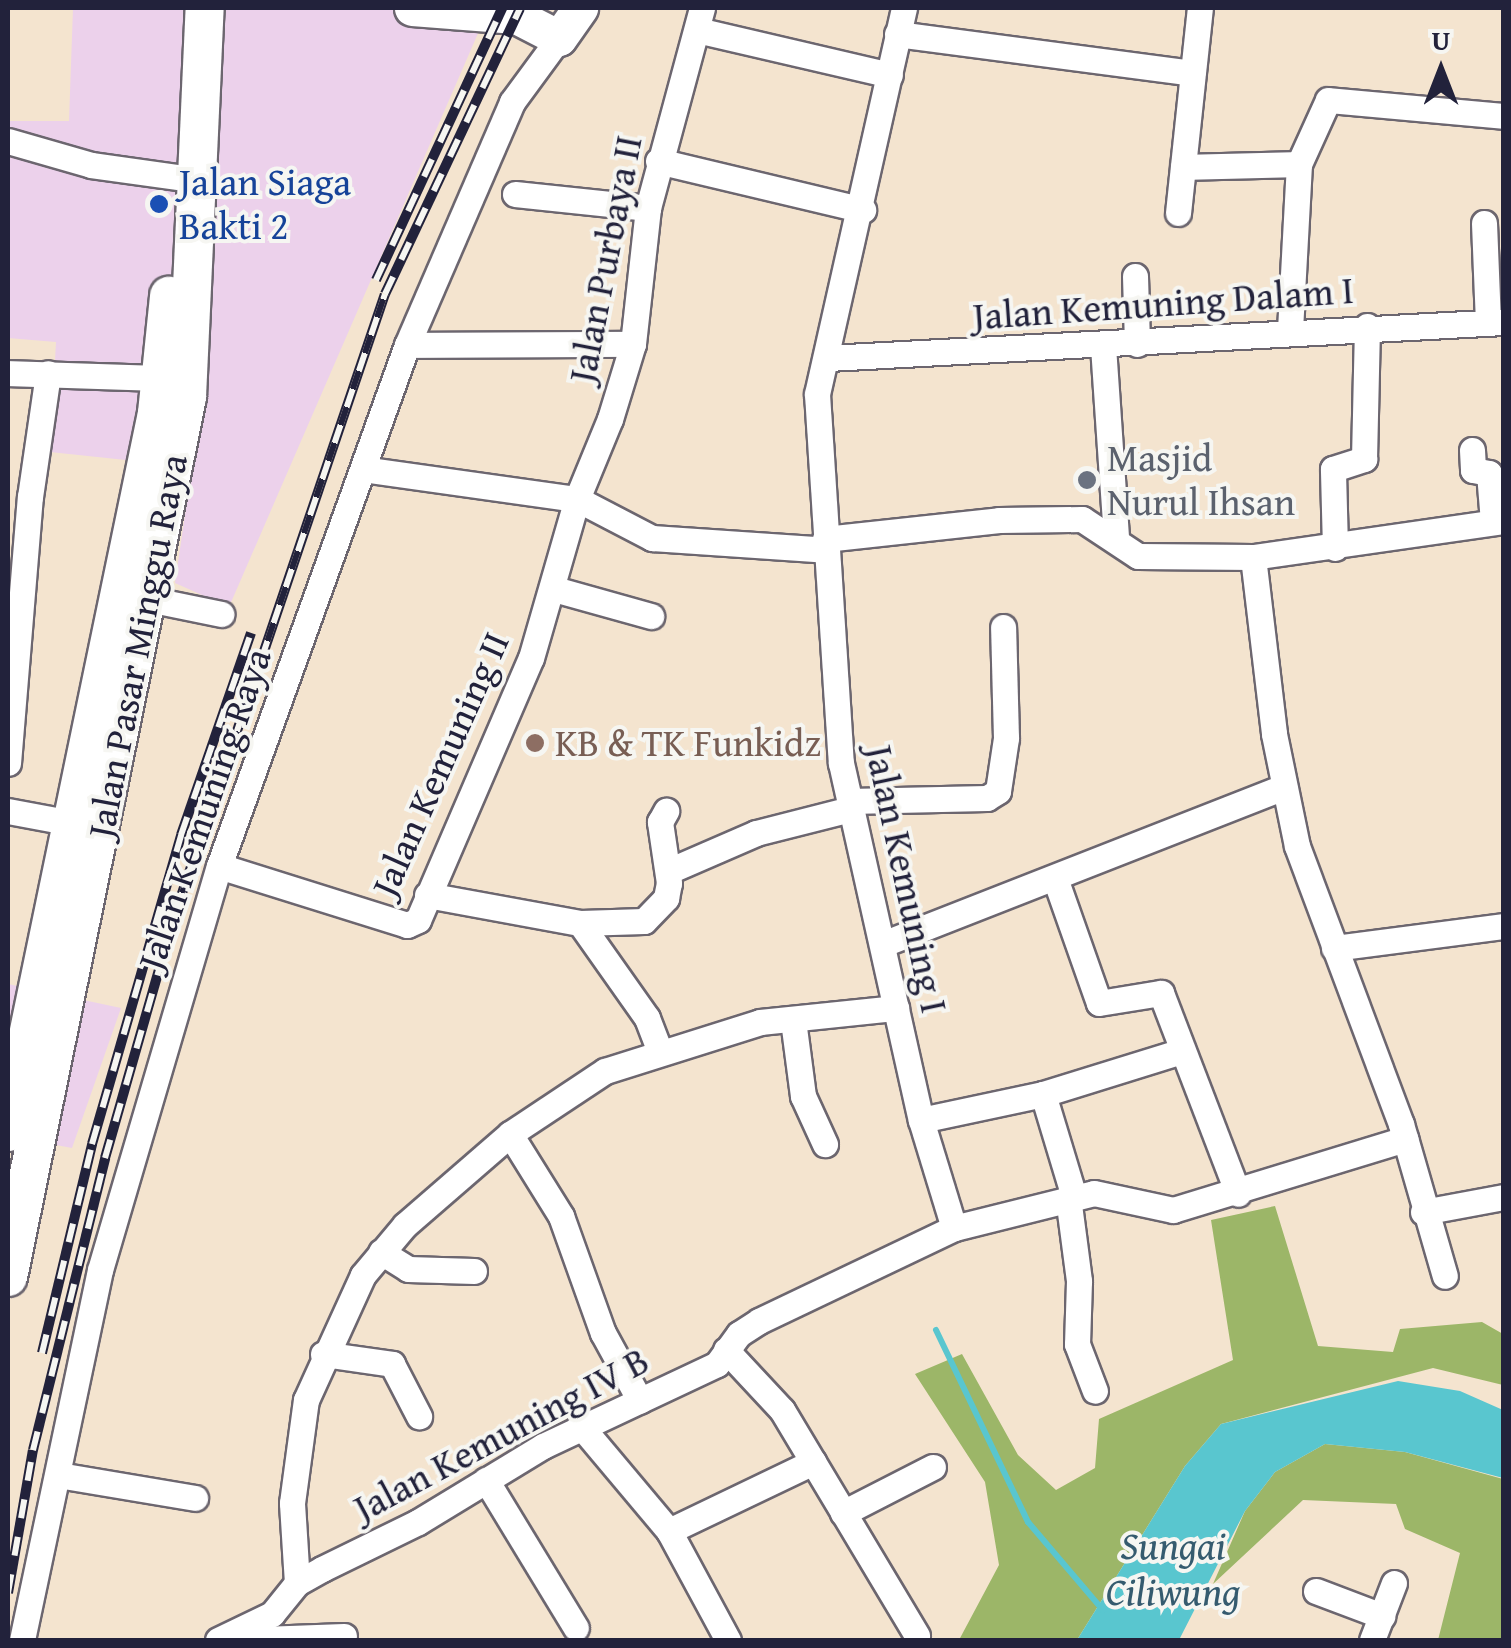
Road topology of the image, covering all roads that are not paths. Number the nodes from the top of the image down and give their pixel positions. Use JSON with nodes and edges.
{"nodes":[{"id":1,"x":180,"y":8,"type":"edge"},
{"id":2,"x":205,"y":8,"type":"edge"},
{"id":3,"x":412,"y":8,"type":"edge"},
{"id":4,"x":580,"y":8,"type":"edge"},
{"id":5,"x":904,"y":8,"type":"edge"},
{"id":6,"x":1200,"y":8,"type":"edge"},
{"id":7,"x":700,"y":18,"type":"edge"},
{"id":8,"x":898,"y":34,"type":"junction"},
{"id":9,"x":558,"y":38,"type":"junction"},
{"id":10,"x":1192,"y":73,"type":"junction"},
{"id":11,"x":890,"y":76,"type":"junction"},
{"id":12,"x":1504,"y":116,"type":"edge"},
{"id":13,"x":20,"y":144,"type":"edge"},
{"id":14,"x":658,"y":161,"type":"junction"},
{"id":15,"x":1299,"y":164,"type":"junction"},
{"id":16,"x":1183,"y":167,"type":"junction"},
{"id":17,"x":176,"y":177,"type":"junction"},
{"id":18,"x":516,"y":194,"type":"dead end"},
{"id":19,"x":648,"y":208,"type":"junction"},
{"id":20,"x":863,"y":210,"type":"junction"},
{"id":21,"x":1178,"y":212,"type":"dead end"},
{"id":22,"x":1484,"y":223,"type":"dead end"},
{"id":23,"x":1136,"y":276,"type":"dead end"},
{"id":24,"x":1496,"y":322,"type":"edge"},
{"id":25,"x":1367,"y":326,"type":"junction"},
{"id":26,"x":1290,"y":330,"type":"junction"},
{"id":27,"x":633,"y":344,"type":"junction"},
{"id":28,"x":1137,"y":344,"type":"junction"},
{"id":29,"x":407,"y":345,"type":"junction"},
{"id":30,"x":1103,"y":346,"type":"junction"},
{"id":31,"x":828,"y":358,"type":"junction"},
{"id":32,"x":8,"y":373,"type":"edge"},
{"id":33,"x":58,"y":373,"type":"junction"},
{"id":34,"x":162,"y":378,"type":"junction"},
{"id":35,"x":1472,"y":450,"type":"dead end"},
{"id":36,"x":363,"y":469,"type":"junction"},
{"id":37,"x":577,"y":499,"type":"junction"},
{"id":38,"x":1498,"y":522,"type":"edge"},
{"id":39,"x":1116,"y":539,"type":"junction"},
{"id":40,"x":826,"y":545,"type":"junction"},
{"id":41,"x":1335,"y":548,"type":"junction"},
{"id":42,"x":1253,"y":557,"type":"junction"},
{"id":43,"x":554,"y":590,"type":"junction"},
{"id":44,"x":148,"y":599,"type":"junction"},
{"id":45,"x":220,"y":614,"type":"dead end"},
{"id":46,"x":652,"y":616,"type":"dead end"},
{"id":47,"x":1003,"y":627,"type":"dead end"},
{"id":48,"x":8,"y":763,"type":"edge"},
{"id":49,"x":1284,"y":787,"type":"junction"},
{"id":50,"x":850,"y":805,"type":"junction"},
{"id":51,"x":8,"y":811,"type":"edge"},
{"id":52,"x":666,"y":811,"type":"dead end"},
{"id":53,"x":60,"y":821,"type":"junction"},
{"id":54,"x":219,"y":866,"type":"junction"},
{"id":55,"x":671,"y":870,"type":"junction"},
{"id":56,"x":1056,"y":882,"type":"junction"},
{"id":57,"x":428,"y":895,"type":"junction"},
{"id":58,"x":580,"y":923,"type":"junction"},
{"id":59,"x":1504,"y":926,"type":"edge"},
{"id":60,"x":883,"y":944,"type":"junction"},
{"id":61,"x":1334,"y":948,"type":"junction"},
{"id":62,"x":896,"y":1008,"type":"junction"},
{"id":63,"x":793,"y":1020,"type":"junction"},
{"id":64,"x":660,"y":1049,"type":"junction"},
{"id":65,"x":1182,"y":1051,"type":"junction"},
{"id":66,"x":1042,"y":1094,"type":"junction"},
{"id":67,"x":921,"y":1120,"type":"junction"},
{"id":68,"x":8,"y":1132,"type":"edge"},
{"id":69,"x":510,"y":1134,"type":"junction"},
{"id":70,"x":1405,"y":1139,"type":"junction"},
{"id":71,"x":825,"y":1144,"type":"dead end"},
{"id":72,"x":1238,"y":1194,"type":"junction"},
{"id":73,"x":1504,"y":1196,"type":"edge"},
{"id":74,"x":1071,"y":1197,"type":"junction"},
{"id":75,"x":1423,"y":1212,"type":"junction"},
{"id":76,"x":954,"y":1228,"type":"junction"},
{"id":77,"x":381,"y":1252,"type":"junction"},
{"id":78,"x":474,"y":1271,"type":"dead end"},
{"id":79,"x":1445,"y":1276,"type":"dead end"},
{"id":80,"x":8,"y":1277,"type":"edge"},
{"id":81,"x":726,"y":1350,"type":"junction"},
{"id":82,"x":323,"y":1354,"type":"junction"},
{"id":83,"x":1095,"y":1391,"type":"dead end"},
{"id":84,"x":640,"y":1401,"type":"junction"},
{"id":85,"x":419,"y":1416,"type":"dead end"},
{"id":86,"x":580,"y":1425,"type":"junction"},
{"id":87,"x":813,"y":1462,"type":"junction"},
{"id":88,"x":933,"y":1468,"type":"dead end"},
{"id":89,"x":58,"y":1475,"type":"junction"},
{"id":90,"x":486,"y":1480,"type":"junction"},
{"id":91,"x":195,"y":1498,"type":"dead end"},
{"id":92,"x":843,"y":1513,"type":"junction"},
{"id":93,"x":668,"y":1531,"type":"junction"},
{"id":94,"x":298,"y":1583,"type":"junction"},
{"id":95,"x":1394,"y":1583,"type":"dead end"},
{"id":96,"x":1316,"y":1590,"type":"dead end"},
{"id":97,"x":1382,"y":1616,"type":"junction"},
{"id":98,"x":576,"y":1628,"type":"dead end"},
{"id":99,"x":344,"y":1636,"type":"dead end"},
{"id":100,"x":917,"y":1636,"type":"dead end"},
{"id":101,"x":245,"y":1638,"type":"edge"},
{"id":102,"x":22,"y":1640,"type":"edge"},
{"id":103,"x":728,"y":1640,"type":"edge"},
{"id":104,"x":1372,"y":1640,"type":"edge"}],
"edges":[{"from":1,"to":17,"type":"main road","name":"Jalan Pasar Minggu Raya"},
{"from":2,"to":44,"type":"main road","name":"Jalan Pasar Minggu Raya"},
{"from":3,"to":9,"type":"main road"},
{"from":4,"to":9,"type":"main road"},
{"from":5,"to":8,"type":"street","name":"Jalan Kemuning I"},
{"from":6,"to":10,"type":"street"},
{"from":7,"to":11,"type":"street"},
{"from":7,"to":14,"type":"street","name":"Jalan Purbaya II"},
{"from":8,"to":10,"type":"street"},
{"from":8,"to":11,"type":"street","name":"Jalan Kemuning I"},
{"from":9,"to":29,"type":"street","name":"Jalan Kemuning Raya"},
{"from":10,"to":16,"type":"street"},
{"from":11,"to":20,"type":"street","name":"Jalan Kemuning I"},
{"from":12,"to":15,"type":"street"},
{"from":13,"to":17,"type":"street"},
{"from":14,"to":19,"type":"street","name":"Jalan Purbaya II"},
{"from":14,"to":20,"type":"street"},
{"from":15,"to":16,"type":"street"},
{"from":15,"to":26,"type":"street"},
{"from":16,"to":21,"type":"street"},
{"from":17,"to":34,"type":"main road","name":"Jalan Pasar Minggu Raya"},
{"from":18,"to":19,"type":"street"},
{"from":19,"to":27,"type":"street","name":"Jalan Purbaya II"},
{"from":20,"to":31,"type":"street","name":"Jalan Kemuning I"},
{"from":22,"to":24,"type":"street"},
{"from":23,"to":28,"type":"street"},
{"from":24,"to":25,"type":"street","name":"Jalan Kemuning Dalam I"},
{"from":25,"to":26,"type":"street","name":"Jalan Kemuning Dalam I"},
{"from":25,"to":41,"type":"street"},
{"from":26,"to":28,"type":"street","name":"Jalan Kemuning Dalam I"},
{"from":27,"to":29,"type":"street"},
{"from":27,"to":37,"type":"street","name":"Jalan Purbaya II"},
{"from":28,"to":30,"type":"street","name":"Jalan Kemuning Dalam I"},
{"from":29,"to":36,"type":"street","name":"Jalan Kemuning Raya"},
{"from":30,"to":31,"type":"street","name":"Jalan Kemuning Dalam I"},
{"from":30,"to":39,"type":"street"},
{"from":31,"to":40,"type":"street","name":"Jalan Kemuning I"},
{"from":32,"to":33,"type":"street"},
{"from":33,"to":34,"type":"street"},
{"from":33,"to":48,"type":"street"},
{"from":34,"to":53,"type":"main road","name":"Jalan Pasar Minggu Raya"},
{"from":35,"to":38,"type":"street"},
{"from":36,"to":37,"type":"street"},
{"from":36,"to":54,"type":"street","name":"Jalan Kemuning Raya"},
{"from":37,"to":40,"type":"street"},
{"from":37,"to":43,"type":"street","name":"Jalan Kemuning II"},
{"from":38,"to":41,"type":"street"},
{"from":39,"to":40,"type":"street"},
{"from":39,"to":42,"type":"street"},
{"from":40,"to":50,"type":"street","name":"Jalan Kemuning I"},
{"from":41,"to":42,"type":"street"},
{"from":42,"to":49,"type":"street"},
{"from":43,"to":46,"type":"street"},
{"from":43,"to":57,"type":"street","name":"Jalan Kemuning II"},
{"from":44,"to":45,"type":"street"},
{"from":44,"to":80,"type":"main road","name":"Jalan Pasar Minggu Raya"},
{"from":47,"to":50,"type":"street"},
{"from":49,"to":56,"type":"street"},
{"from":49,"to":61,"type":"street"},
{"from":50,"to":55,"type":"street"},
{"from":50,"to":60,"type":"street","name":"Jalan Kemuning I"},
{"from":51,"to":53,"type":"street"},
{"from":52,"to":55,"type":"street"},
{"from":53,"to":68,"type":"main road","name":"Jalan Pasar Minggu Raya"},
{"from":54,"to":57,"type":"street","name":"Jalan Kemuning II"},
{"from":54,"to":89,"type":"street","name":"Jalan Kemuning Raya"},
{"from":55,"to":58,"type":"street"},
{"from":56,"to":60,"type":"street"},
{"from":56,"to":65,"type":"street"},
{"from":57,"to":58,"type":"street"},
{"from":58,"to":64,"type":"street"},
{"from":59,"to":61,"type":"street"},
{"from":60,"to":62,"type":"street","name":"Jalan Kemuning I"},
{"from":61,"to":70,"type":"street"},
{"from":62,"to":63,"type":"street"},
{"from":62,"to":67,"type":"street","name":"Jalan Kemuning I"},
{"from":63,"to":64,"type":"street"},
{"from":63,"to":71,"type":"street"},
{"from":64,"to":69,"type":"street"},
{"from":65,"to":66,"type":"street"},
{"from":65,"to":72,"type":"street"},
{"from":66,"to":67,"type":"street"},
{"from":66,"to":74,"type":"street"},
{"from":67,"to":76,"type":"street","name":"Jalan Kemuning I"},
{"from":69,"to":77,"type":"street"},
{"from":69,"to":84,"type":"street"},
{"from":70,"to":72,"type":"street","name":"Jalan Kemuning IV B"},
{"from":70,"to":75,"type":"street"},
{"from":72,"to":74,"type":"street","name":"Jalan Kemuning IV B"},
{"from":73,"to":75,"type":"street"},
{"from":74,"to":76,"type":"street","name":"Jalan Kemuning IV B"},
{"from":74,"to":83,"type":"street"},
{"from":75,"to":79,"type":"street"},
{"from":76,"to":81,"type":"street","name":"Jalan Kemuning IV B"},
{"from":77,"to":78,"type":"street"},
{"from":77,"to":82,"type":"street"},
{"from":81,"to":84,"type":"street","name":"Jalan Kemuning IV B"},
{"from":81,"to":87,"type":"street"},
{"from":82,"to":85,"type":"street"},
{"from":82,"to":94,"type":"street"},
{"from":84,"to":86,"type":"street","name":"Jalan Kemuning IV B"},
{"from":86,"to":90,"type":"street","name":"Jalan Kemuning IV B"},
{"from":86,"to":93,"type":"street"},
{"from":87,"to":92,"type":"street"},
{"from":87,"to":93,"type":"street"},
{"from":88,"to":92,"type":"street"},
{"from":89,"to":91,"type":"street"},
{"from":89,"to":102,"type":"street","name":"Jalan Kemuning Raya"},
{"from":90,"to":94,"type":"street","name":"Jalan Kemuning IV B"},
{"from":90,"to":98,"type":"street"},
{"from":92,"to":100,"type":"street"},
{"from":93,"to":103,"type":"street"},
{"from":94,"to":101,"type":"street","name":"Jalan Kemuning IV B"},
{"from":95,"to":97,"type":"street"},
{"from":96,"to":97,"type":"street"},
{"from":97,"to":104,"type":"street"},
{"from":99,"to":101,"type":"street"}]}
